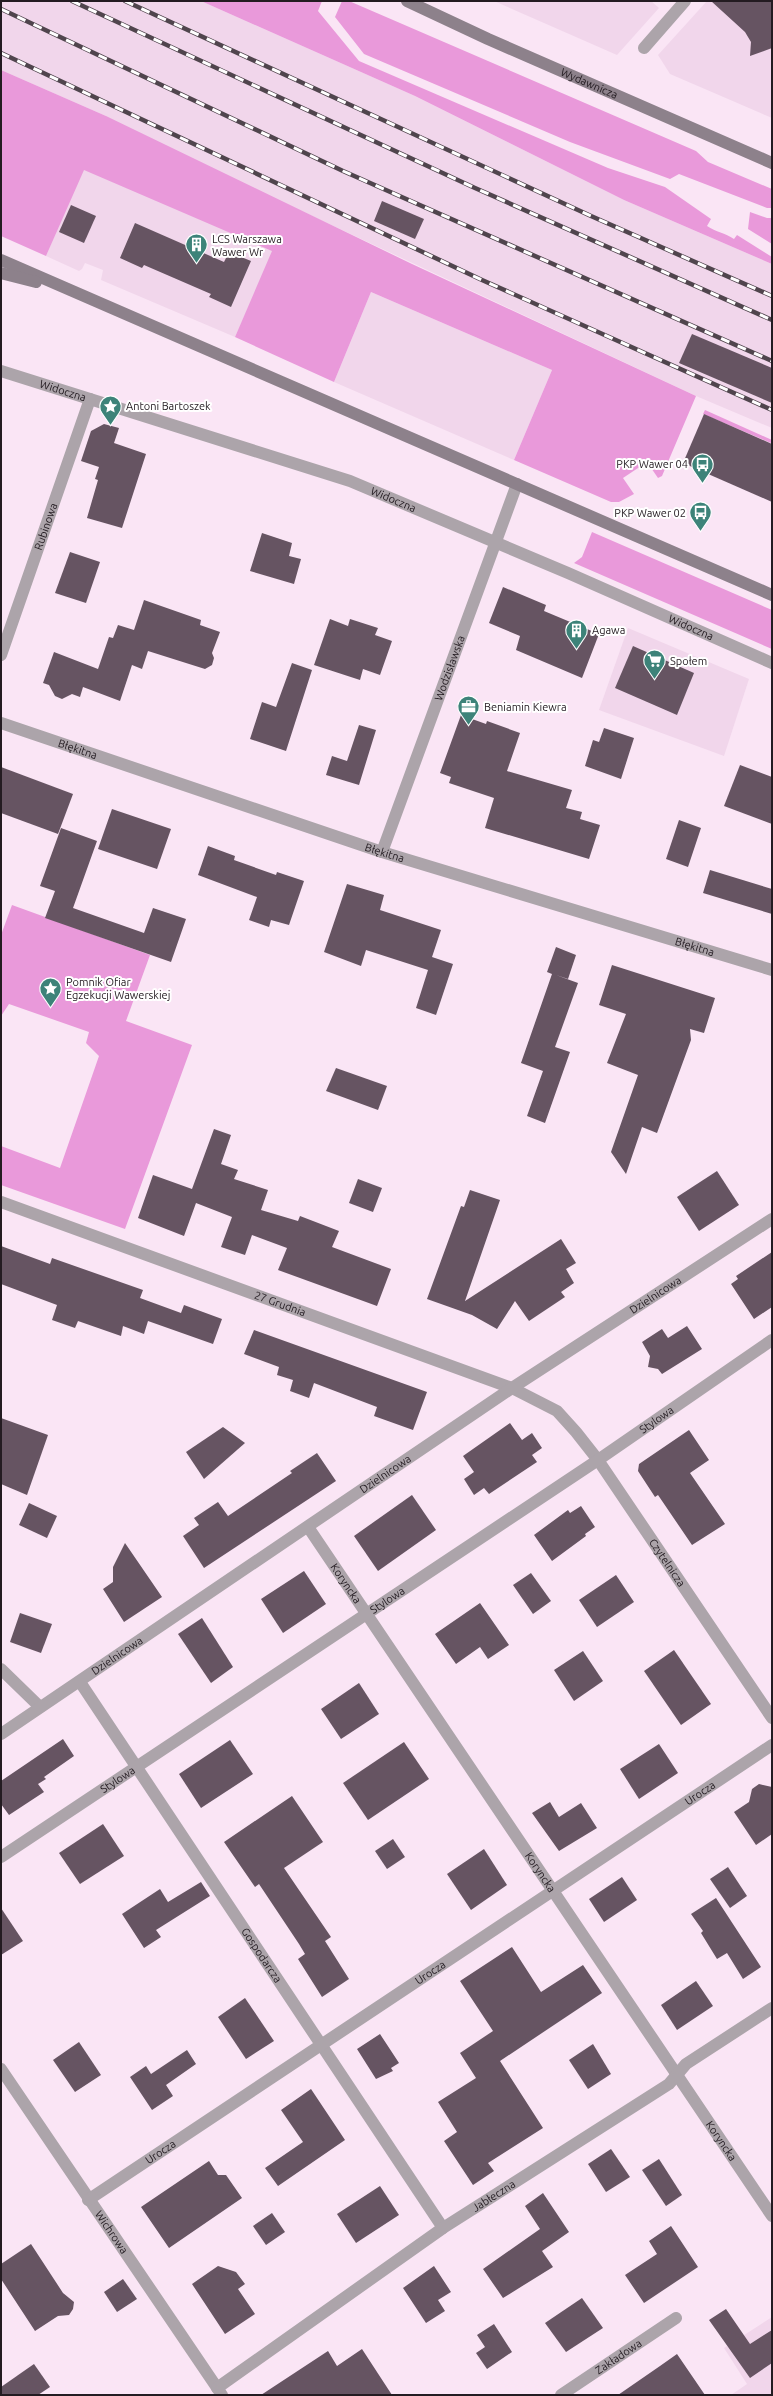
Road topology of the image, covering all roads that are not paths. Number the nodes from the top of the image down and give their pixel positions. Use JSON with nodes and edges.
{"nodes":[{"id":1,"x":407,"y":1,"type":"edge"},
{"id":2,"x":680,"y":3,"type":"edge"},
{"id":3,"x":644,"y":48,"type":"dead end"},
{"id":4,"x":772,"y":163,"type":"edge"},
{"id":5,"x":1,"y":260,"type":"edge"},
{"id":6,"x":1,"y":273,"type":"edge"},
{"id":7,"x":66,"y":289,"type":"junction"},
{"id":8,"x":1,"y":371,"type":"edge"},
{"id":9,"x":90,"y":399,"type":"junction"},
{"id":10,"x":517,"y":484,"type":"junction"},
{"id":11,"x":495,"y":544,"type":"junction"},
{"id":12,"x":772,"y":595,"type":"edge"},
{"id":13,"x":1,"y":655,"type":"edge"},
{"id":14,"x":772,"y":663,"type":"edge"},
{"id":15,"x":1,"y":723,"type":"edge"},
{"id":16,"x":382,"y":852,"type":"junction"},
{"id":17,"x":772,"y":970,"type":"edge"},
{"id":18,"x":1,"y":1202,"type":"edge"},
{"id":19,"x":772,"y":1219,"type":"edge"},
{"id":20,"x":772,"y":1340,"type":"edge"},
{"id":21,"x":512,"y":1388,"type":"junction"},
{"id":22,"x":557,"y":1411,"type":"joint"},
{"id":23,"x":598,"y":1460,"type":"junction"},
{"id":24,"x":308,"y":1527,"type":"junction"},
{"id":25,"x":366,"y":1613,"type":"junction"},
{"id":26,"x":1,"y":1669,"type":"edge"},
{"id":27,"x":80,"y":1682,"type":"junction"},
{"id":28,"x":40,"y":1707,"type":"junction"},
{"id":29,"x":772,"y":1718,"type":"edge"},
{"id":30,"x":1,"y":1734,"type":"edge"},
{"id":31,"x":772,"y":1745,"type":"edge"},
{"id":32,"x":137,"y":1767,"type":"junction"},
{"id":33,"x":1,"y":1857,"type":"edge"},
{"id":34,"x":552,"y":1892,"type":"junction"},
{"id":35,"x":772,"y":2008,"type":"edge"},
{"id":36,"x":322,"y":2045,"type":"junction"},
{"id":37,"x":1,"y":2069,"type":"edge"},
{"id":38,"x":676,"y":2075,"type":"junction"},
{"id":39,"x":88,"y":2200,"type":"junction"},
{"id":40,"x":772,"y":2216,"type":"edge"},
{"id":41,"x":443,"y":2228,"type":"junction"},
{"id":42,"x":676,"y":2318,"type":"dead end"},
{"id":43,"x":220,"y":2391,"type":"edge"},
{"id":44,"x":561,"y":2395,"type":"edge"}],
"edges":[{"from":1,"to":4,"type":"main road","name":"Wydawnicza"},
{"from":2,"to":3,"type":"street"},
{"from":5,"to":7,"type":"main road"},
{"from":6,"to":7,"type":"main road"},
{"from":7,"to":10,"type":"main road"},
{"from":8,"to":9,"type":"street","name":"Widoczna"},
{"from":9,"to":11,"type":"street","name":"Widoczna"},
{"from":9,"to":13,"type":"street","name":"Rubinowa"},
{"from":10,"to":11,"type":"street","name":"Wodzisławska"},
{"from":10,"to":12,"type":"main road"},
{"from":11,"to":14,"type":"street","name":"Widoczna"},
{"from":11,"to":16,"type":"street","name":"Wodzisławska"},
{"from":15,"to":16,"type":"street","name":"Błękitna"},
{"from":16,"to":17,"type":"street","name":"Błękitna"},
{"from":18,"to":21,"type":"street","name":"27 Grudnia"},
{"from":19,"to":21,"type":"street","name":"Dzielnicowa"},
{"from":20,"to":23,"type":"street","name":"Stylowa"},
{"from":21,"to":22,"type":"street","name":"27 Grudnia"},
{"from":21,"to":24,"type":"street","name":"Dzielnicowa"},
{"from":22,"to":23,"type":"street","name":"Czytelnicza"},
{"from":23,"to":25,"type":"street","name":"Stylowa"},
{"from":23,"to":29,"type":"street","name":"Czytelnicza"},
{"from":24,"to":25,"type":"street","name":"Koryncka"},
{"from":24,"to":27,"type":"street","name":"Dzielnicowa"},
{"from":25,"to":32,"type":"street","name":"Stylowa"},
{"from":25,"to":34,"type":"street","name":"Koryncka"},
{"from":26,"to":28,"type":"street"},
{"from":27,"to":28,"type":"street","name":"Dzielnicowa"},
{"from":27,"to":32,"type":"street","name":"Gospodarcza"},
{"from":28,"to":30,"type":"street","name":"Dzielnicowa"},
{"from":31,"to":34,"type":"street","name":"Urocza"},
{"from":32,"to":33,"type":"street","name":"Stylowa"},
{"from":32,"to":36,"type":"street","name":"Gospodarcza"},
{"from":34,"to":36,"type":"street","name":"Urocza"},
{"from":34,"to":38,"type":"street","name":"Koryncka"},
{"from":35,"to":38,"type":"street","name":"Jabłeczna"},
{"from":36,"to":39,"type":"street","name":"Urocza"},
{"from":36,"to":41,"type":"street","name":"Gospodarcza"},
{"from":37,"to":39,"type":"street","name":"Wichrowa"},
{"from":38,"to":40,"type":"street","name":"Koryncka"},
{"from":38,"to":41,"type":"street","name":"Jabłeczna"},
{"from":39,"to":43,"type":"street","name":"Wichrowa"},
{"from":41,"to":43,"type":"street","name":"Jabłeczna"},
{"from":42,"to":44,"type":"street","name":"Zakładowa"}]}
